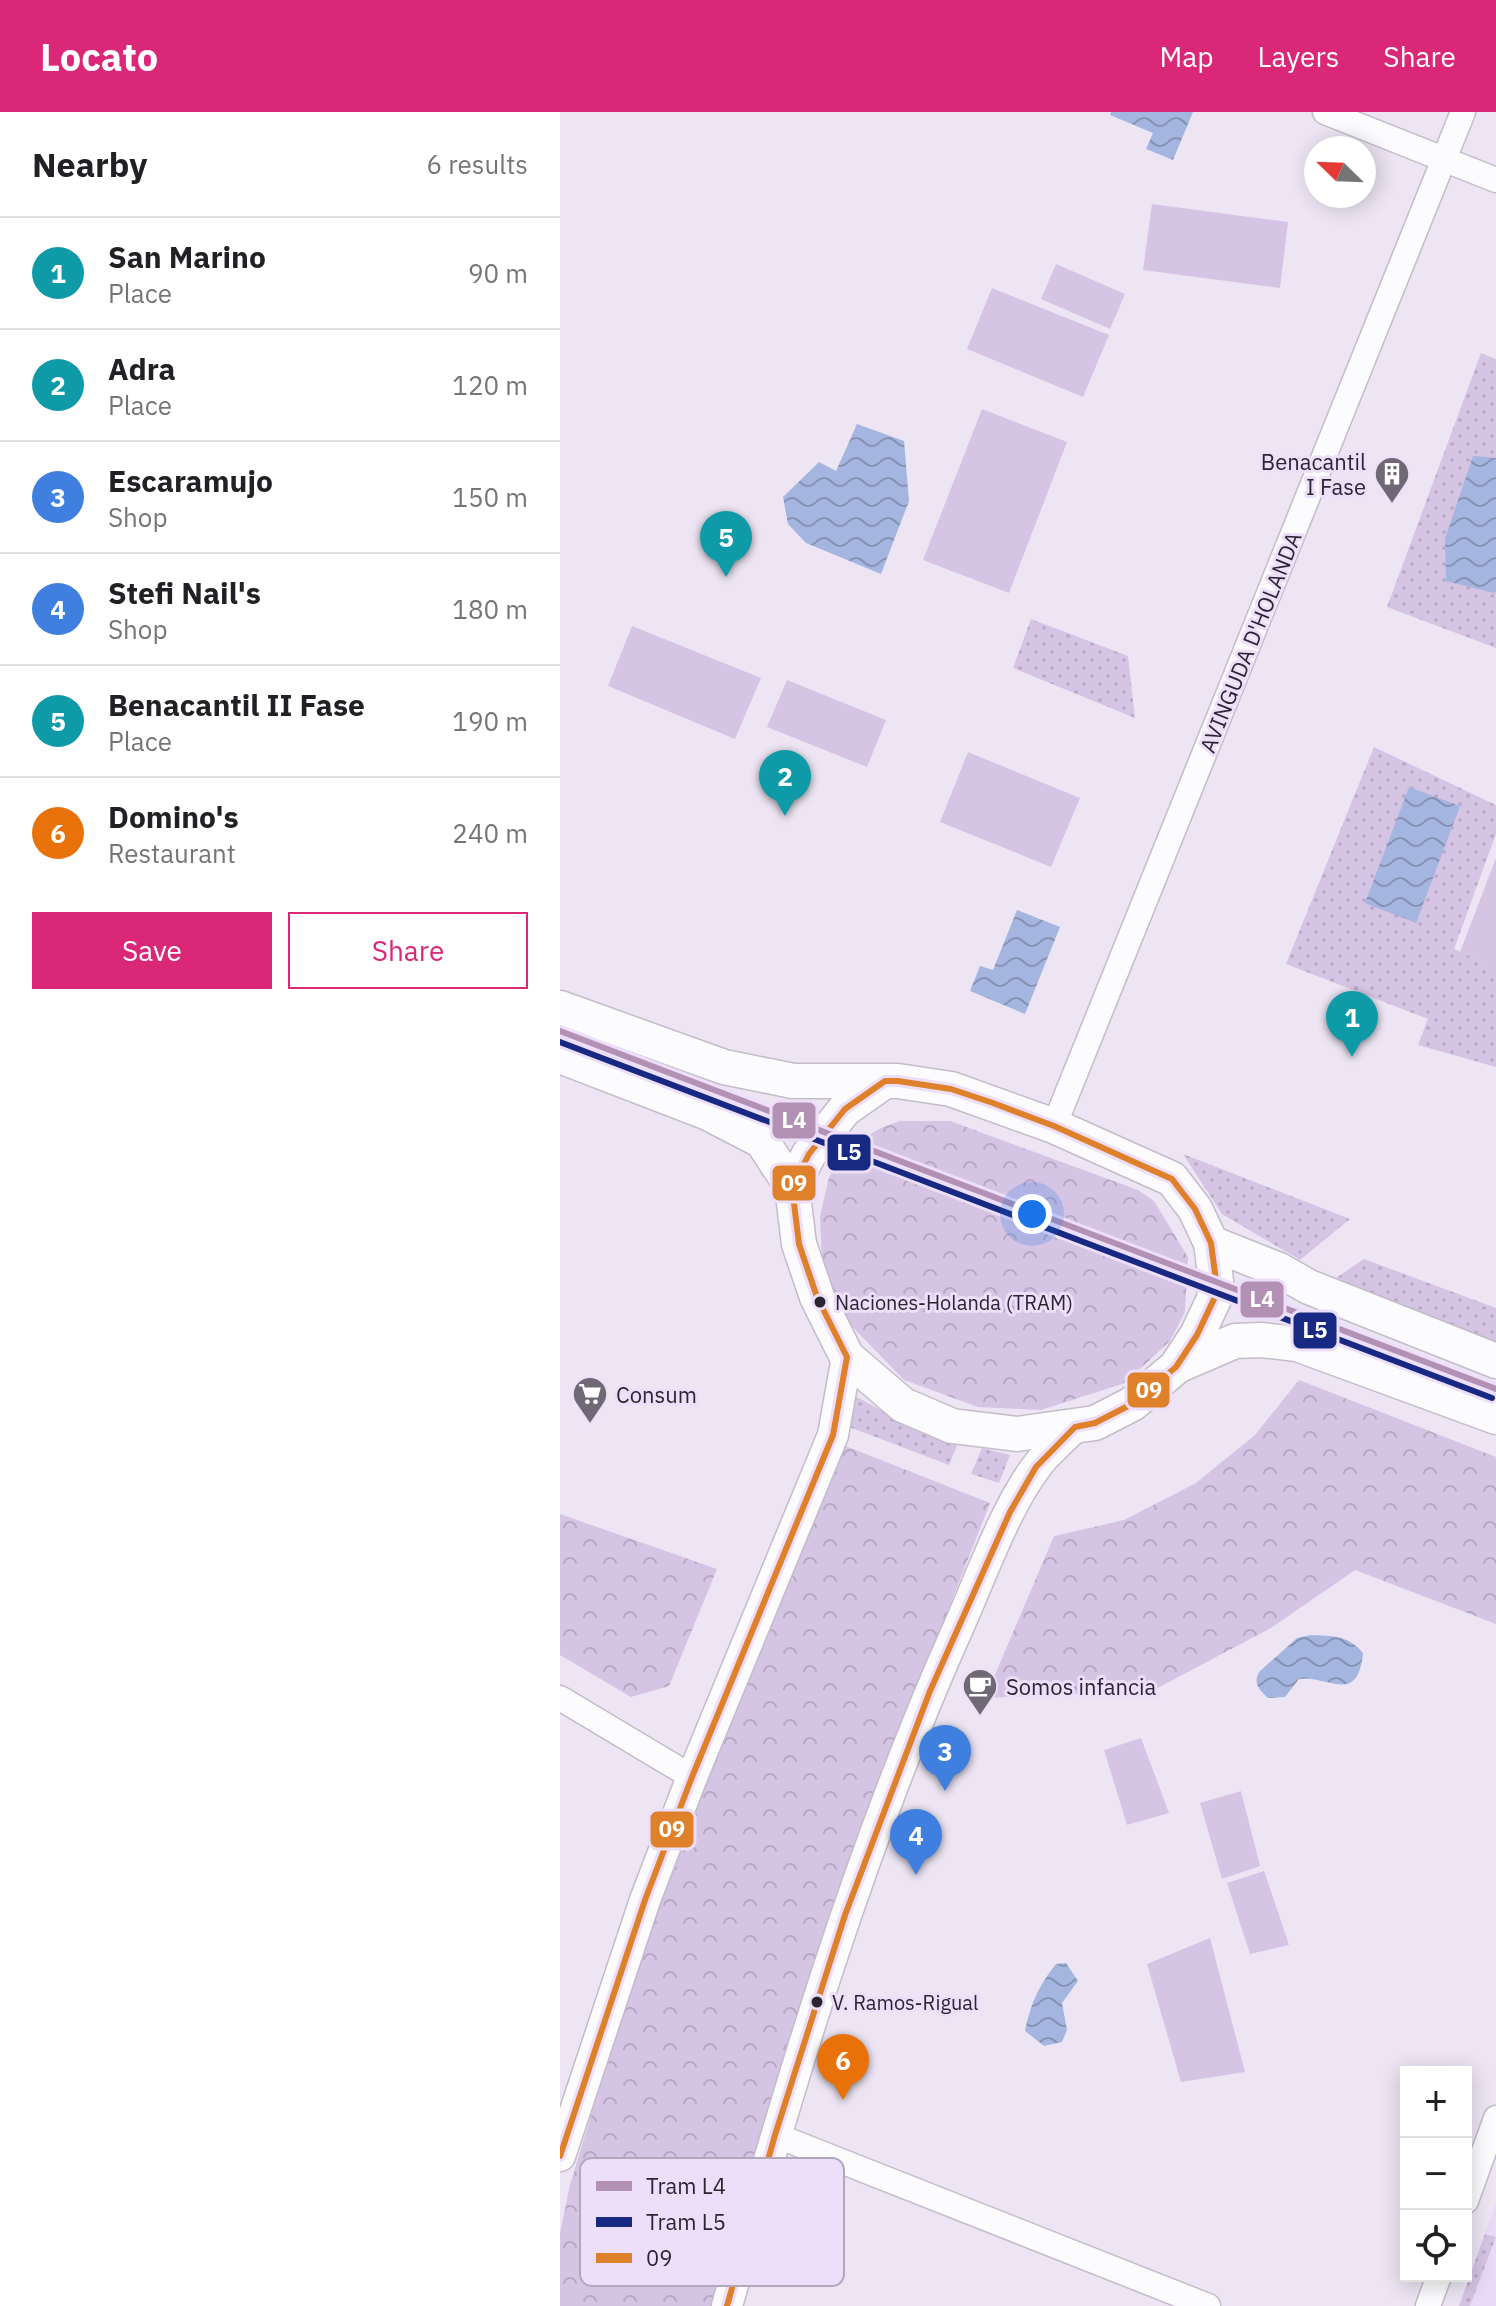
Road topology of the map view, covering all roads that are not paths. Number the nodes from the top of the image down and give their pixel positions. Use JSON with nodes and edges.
{"nodes":[{"id":1,"x":1325,"y":112,"type":"edge"},
{"id":2,"x":1463,"y":112,"type":"edge"},
{"id":3,"x":1444,"y":160,"type":"junction"},
{"id":4,"x":1496,"y":180,"type":"edge"},
{"id":5,"x":560,"y":1008,"type":"edge"},
{"id":6,"x":560,"y":1056,"type":"edge"},
{"id":7,"x":885,"y":1081,"type":"junction"},
{"id":8,"x":1054,"y":1126,"type":"junction"},
{"id":9,"x":792,"y":1187,"type":"junction"},
{"id":10,"x":1211,"y":1243,"type":"junction"},
{"id":11,"x":847,"y":1357,"type":"junction"},
{"id":12,"x":1496,"y":1361,"type":"edge"},
{"id":13,"x":1176,"y":1367,"type":"junction"},
{"id":14,"x":1496,"y":1417,"type":"edge"},
{"id":15,"x":1075,"y":1427,"type":"junction"},
{"id":16,"x":560,"y":1698,"type":"edge"},
{"id":17,"x":692,"y":1777,"type":"junction"},
{"id":18,"x":1496,"y":2118,"type":"edge"},
{"id":19,"x":775,"y":2135,"type":"junction"},
{"id":20,"x":560,"y":2156,"type":"edge"},
{"id":21,"x":769,"y":2158,"type":"edge"},
{"id":22,"x":833,"y":2158,"type":"edge"},
{"id":23,"x":844,"y":2162,"type":"edge"},
{"id":24,"x":1472,"y":2184,"type":"edge"},
{"id":25,"x":1437,"y":2282,"type":"edge"},
{"id":26,"x":733,"y":2286,"type":"edge"},
{"id":27,"x":727,"y":2306,"type":"edge"},
{"id":28,"x":1208,"y":2306,"type":"edge"},
{"id":29,"x":1428,"y":2306,"type":"edge"}],
"edges":[{"from":1,"to":3,"type":"street"},
{"from":2,"to":3,"type":"street","name":"AVINGUDA D'HOLANDA"},
{"from":3,"to":4,"type":"street"},
{"from":3,"to":8,"type":"street","name":"AVINGUDA D'HOLANDA"},
{"from":5,"to":7,"type":"main road"},
{"from":6,"to":9,"type":"main road"},
{"from":7,"to":8,"type":"main road"},
{"from":7,"to":9,"type":"main road"},
{"from":8,"to":10,"type":"main road"},
{"from":9,"to":11,"type":"main road"},
{"from":10,"to":12,"type":"main road"},
{"from":10,"to":13,"type":"main road"},
{"from":11,"to":15,"type":"main road"},
{"from":11,"to":17,"type":"street"},
{"from":13,"to":14,"type":"main road"},
{"from":13,"to":15,"type":"main road"},
{"from":15,"to":19,"type":"street"},
{"from":16,"to":17,"type":"street"},
{"from":17,"to":20,"type":"street"},
{"from":18,"to":24,"type":"street"},
{"from":19,"to":21,"type":"street"},
{"from":19,"to":22,"type":"street"},
{"from":23,"to":28,"type":"street"},
{"from":25,"to":29,"type":"street"},
{"from":26,"to":27,"type":"street"}]}
